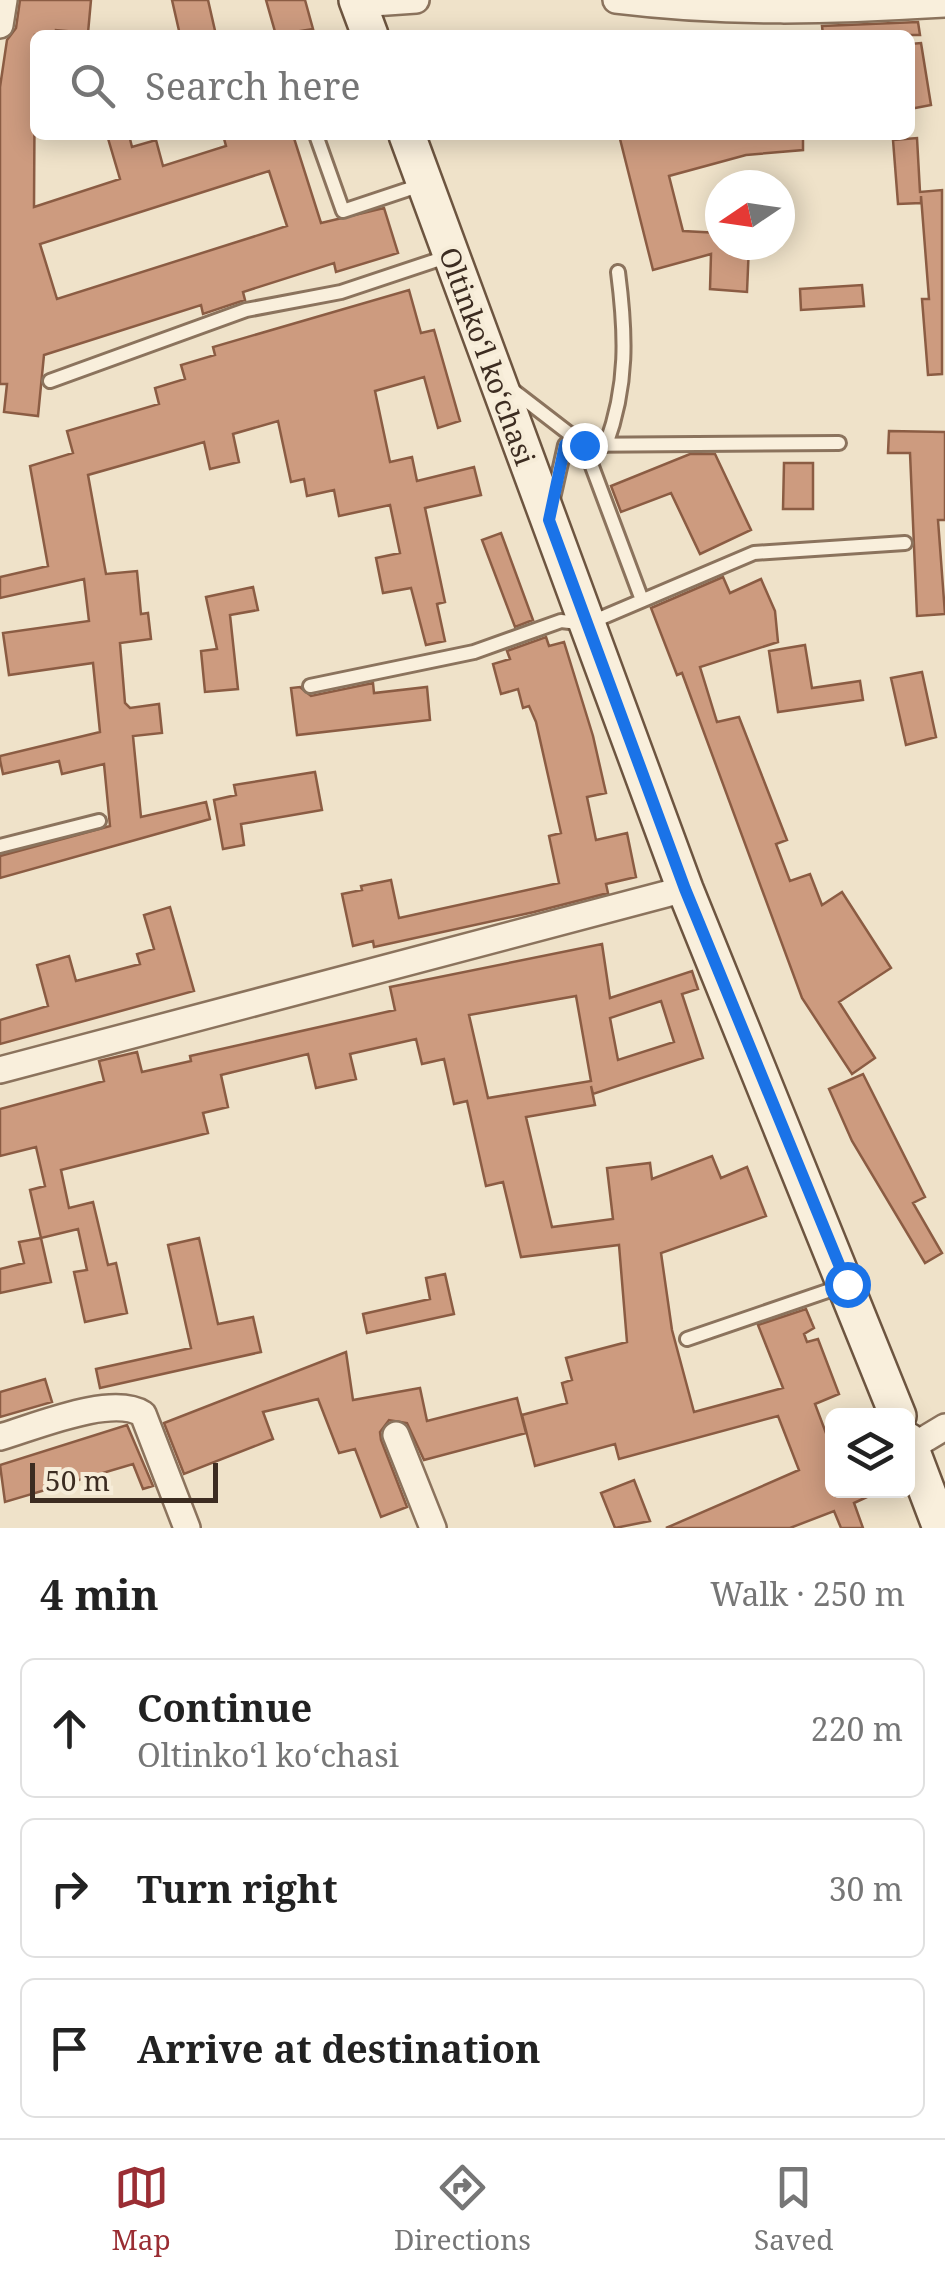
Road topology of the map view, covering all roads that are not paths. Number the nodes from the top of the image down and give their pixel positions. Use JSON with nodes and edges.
{"nodes":[{"id":1,"x":4,"y":0,"type":"edge"},
{"id":2,"x":416,"y":0,"type":"edge"},
{"id":3,"x":616,"y":0,"type":"edge"},
{"id":4,"x":945,"y":4,"type":"edge"},
{"id":5,"x":362,"y":13,"type":"edge"},
{"id":6,"x":0,"y":25,"type":"edge"},
{"id":7,"x":318,"y":140,"type":"edge"},
{"id":8,"x":409,"y":140,"type":"edge"},
{"id":9,"x":425,"y":184,"type":"junction"},
{"id":10,"x":451,"y":256,"type":"junction"},
{"id":11,"x":618,"y":272,"type":"dead end"},
{"id":12,"x":496,"y":377,"type":"junction"},
{"id":13,"x":50,"y":381,"type":"dead end"},
{"id":14,"x":839,"y":443,"type":"dead end"},
{"id":15,"x":584,"y":445,"type":"junction"},
{"id":16,"x":606,"y":445,"type":"junction"},
{"id":17,"x":549,"y":520,"type":"junction"},
{"id":18,"x":905,"y":543,"type":"dead end"},
{"id":19,"x":642,"y":600,"type":"junction"},
{"id":20,"x":587,"y":624,"type":"junction"},
{"id":21,"x":310,"y":686,"type":"dead end"},
{"id":22,"x":100,"y":821,"type":"dead end"},
{"id":23,"x":0,"y":846,"type":"edge"},
{"id":24,"x":685,"y":889,"type":"junction"},
{"id":25,"x":0,"y":1070,"type":"edge"},
{"id":26,"x":847,"y":1284,"type":"junction"},
{"id":27,"x":686,"y":1338,"type":"dead end"},
{"id":28,"x":895,"y":1408,"type":"edge"},
{"id":29,"x":945,"y":1427,"type":"edge"},
{"id":30,"x":915,"y":1433,"type":"edge"},
{"id":31,"x":396,"y":1436,"type":"dead end"},
{"id":32,"x":0,"y":1437,"type":"edge"},
{"id":33,"x":915,"y":1461,"type":"edge"},
{"id":34,"x":187,"y":1528,"type":"edge"},
{"id":35,"x":432,"y":1528,"type":"edge"},
{"id":36,"x":941,"y":1528,"type":"edge"}],
"edges":[{"from":1,"to":6,"type":"street"},
{"from":2,"to":5,"type":"street"},
{"from":3,"to":4,"type":"street"},
{"from":7,"to":9,"type":"lane"},
{"from":8,"to":9,"type":"main road","name":"Oltinkoʻl koʻchasi"},
{"from":9,"to":10,"type":"main road","name":"Oltinkoʻl koʻchasi"},
{"from":10,"to":12,"type":"main road","name":"Oltinkoʻl koʻchasi"},
{"from":10,"to":13,"type":"lane"},
{"from":11,"to":16,"type":"lane"},
{"from":12,"to":15,"type":"lane"},
{"from":12,"to":17,"type":"main road","name":"Oltinkoʻl koʻchasi"},
{"from":14,"to":16,"type":"lane"},
{"from":15,"to":16,"type":"lane"},
{"from":15,"to":17,"type":"lane"},
{"from":15,"to":19,"type":"lane"},
{"from":17,"to":20,"type":"main road","name":"Oltinkoʻl koʻchasi"},
{"from":18,"to":19,"type":"lane"},
{"from":19,"to":20,"type":"lane"},
{"from":20,"to":21,"type":"lane"},
{"from":20,"to":24,"type":"main road","name":"Oltinkoʻl koʻchasi"},
{"from":22,"to":23,"type":"lane"},
{"from":24,"to":25,"type":"street"},
{"from":24,"to":26,"type":"main road","name":"Oltinkoʻl koʻchasi"},
{"from":26,"to":27,"type":"lane"},
{"from":26,"to":28,"type":"main road","name":"Oltinkoʻl koʻchasi"},
{"from":29,"to":30,"type":"street"},
{"from":31,"to":35,"type":"street"},
{"from":32,"to":34,"type":"street"},
{"from":33,"to":36,"type":"main road","name":"Oltinkoʻl koʻchasi"}]}
